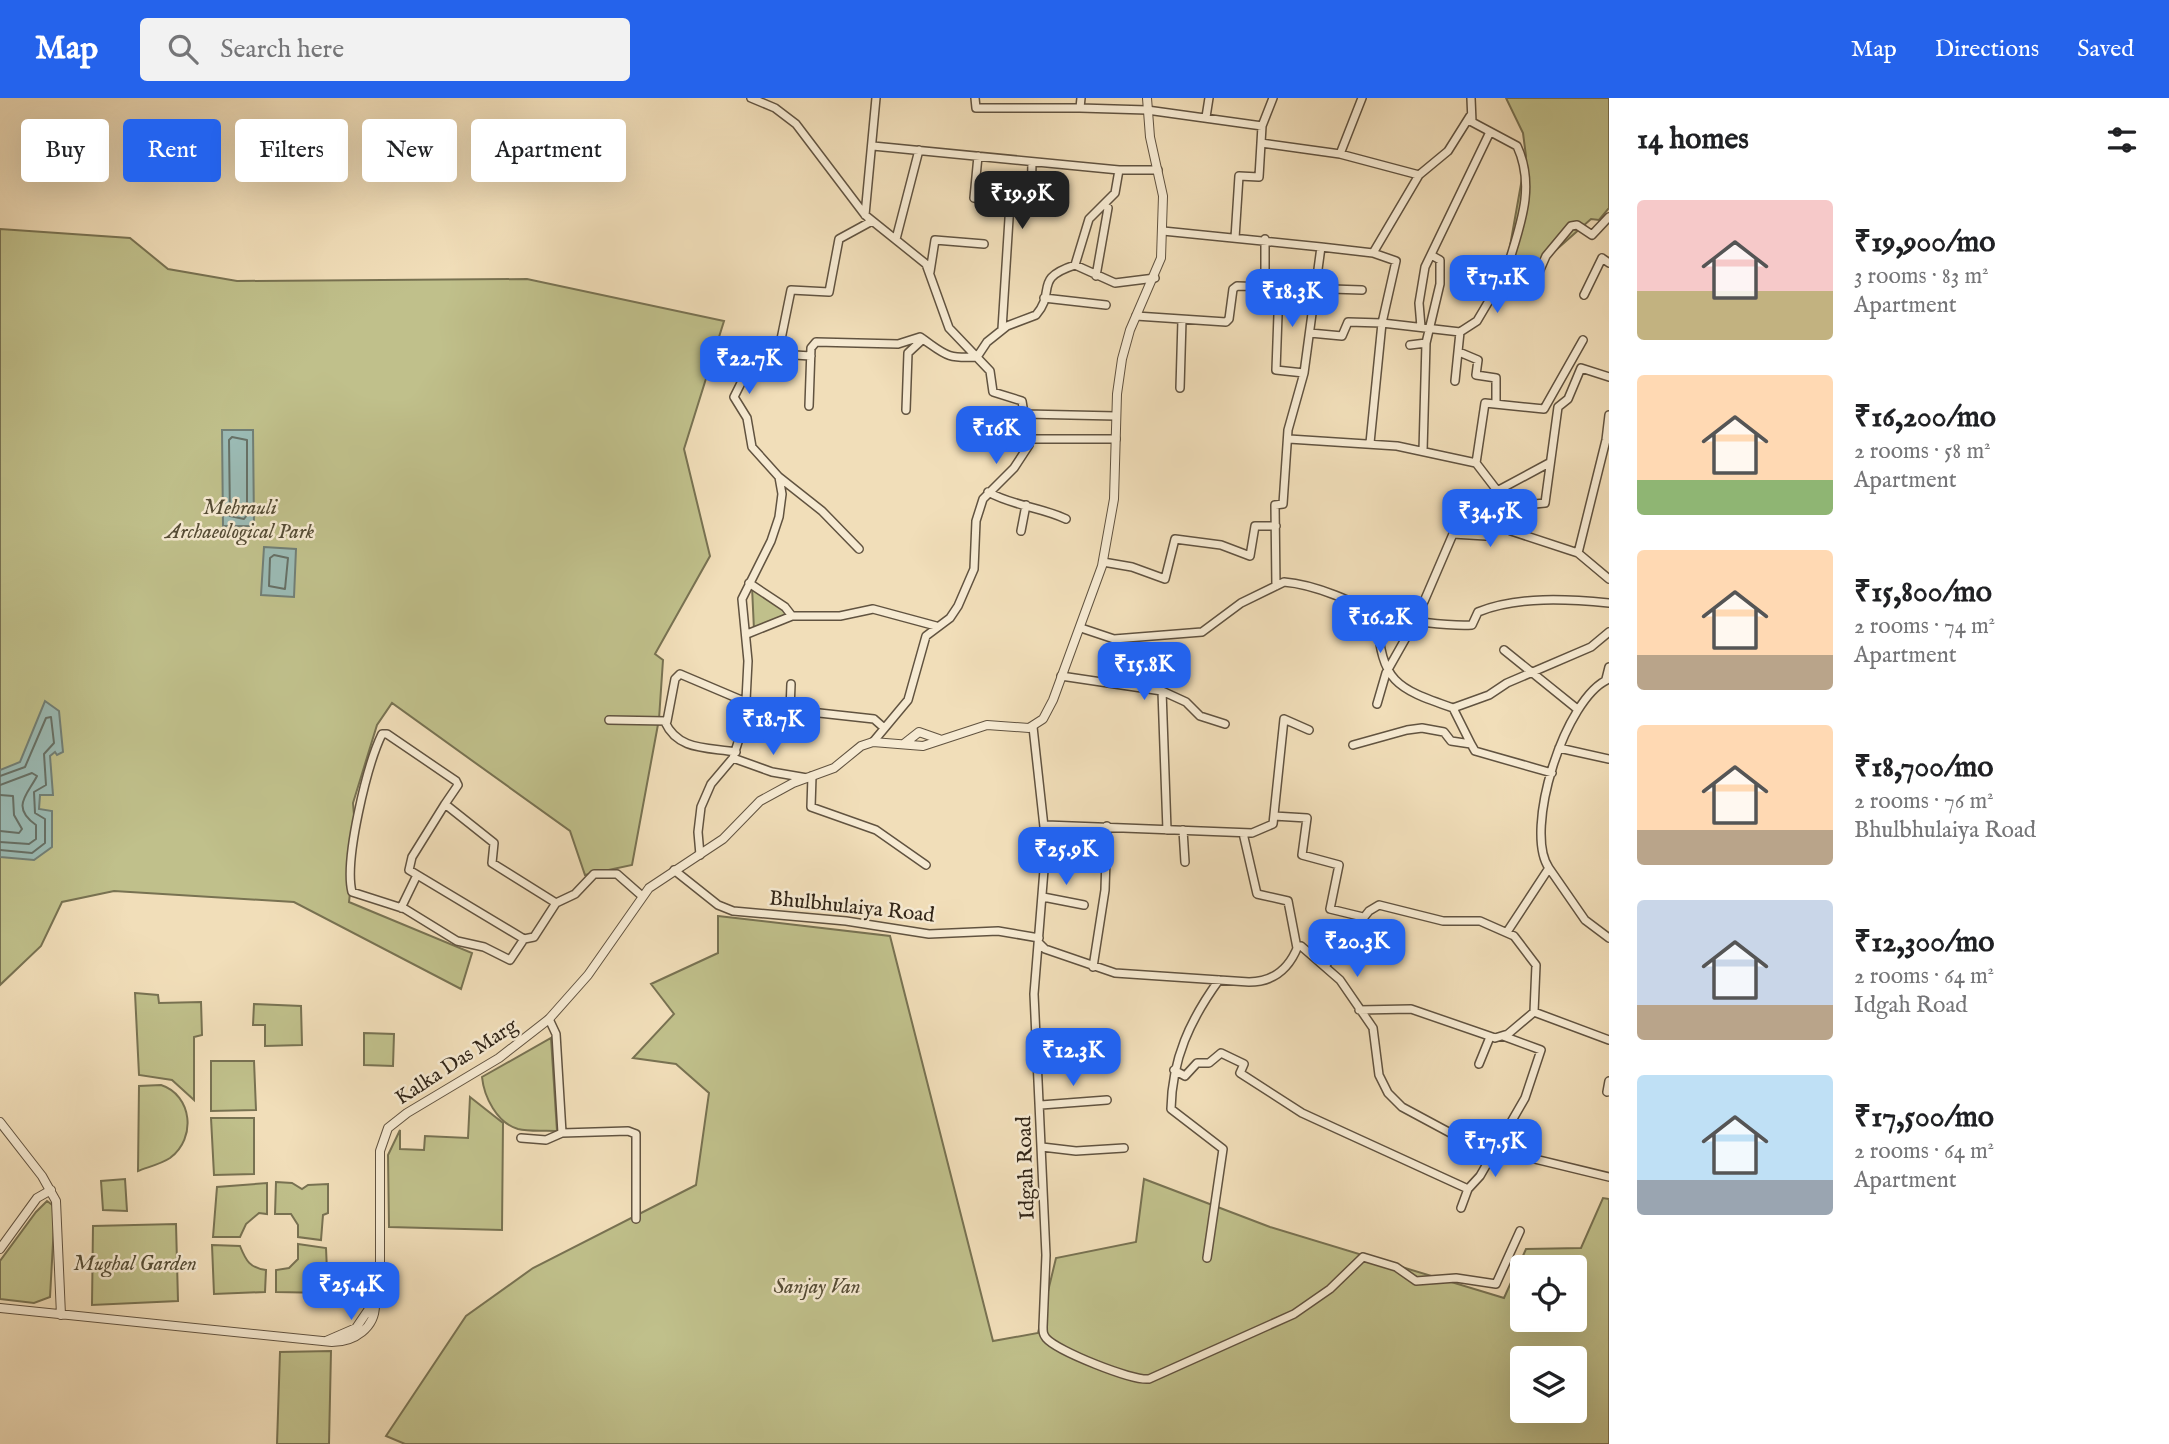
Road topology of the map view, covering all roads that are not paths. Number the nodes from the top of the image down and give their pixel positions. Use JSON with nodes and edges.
{"nodes":[{"id":1,"x":751,"y":98,"type":"edge"},
{"id":2,"x":876,"y":98,"type":"edge"},
{"id":3,"x":975,"y":98,"type":"edge"},
{"id":4,"x":1080,"y":98,"type":"edge"},
{"id":5,"x":1147,"y":98,"type":"edge"},
{"id":6,"x":1209,"y":98,"type":"edge"},
{"id":7,"x":1273,"y":98,"type":"edge"},
{"id":8,"x":1362,"y":98,"type":"edge"},
{"id":9,"x":1471,"y":98,"type":"edge"},
{"id":10,"x":1080,"y":108,"type":"junction"},
{"id":11,"x":1147,"y":110,"type":"junction"},
{"id":12,"x":1471,"y":116,"type":"junction"},
{"id":13,"x":1206,"y":117,"type":"junction"},
{"id":14,"x":1262,"y":126,"type":"junction"},
{"id":15,"x":1489,"y":134,"type":"junction"},
{"id":16,"x":1261,"y":143,"type":"junction"},
{"id":17,"x":873,"y":146,"type":"junction"},
{"id":18,"x":919,"y":150,"type":"junction"},
{"id":19,"x":1340,"y":155,"type":"junction"},
{"id":20,"x":978,"y":156,"type":"junction"},
{"id":21,"x":1032,"y":162,"type":"junction"},
{"id":22,"x":1119,"y":170,"type":"junction"},
{"id":23,"x":1158,"y":170,"type":"junction"},
{"id":24,"x":1419,"y":176,"type":"junction"},
{"id":25,"x":1010,"y":203,"type":"junction"},
{"id":26,"x":1108,"y":208,"type":"dead end"},
{"id":27,"x":865,"y":215,"type":"junction"},
{"id":28,"x":1609,"y":216,"type":"edge"},
{"id":29,"x":872,"y":221,"type":"junction"},
{"id":30,"x":1163,"y":231,"type":"junction"},
{"id":31,"x":1235,"y":238,"type":"junction"},
{"id":32,"x":896,"y":239,"type":"junction"},
{"id":33,"x":1265,"y":239,"type":"junction"},
{"id":34,"x":984,"y":244,"type":"dead end"},
{"id":35,"x":1321,"y":247,"type":"junction"},
{"id":36,"x":1373,"y":253,"type":"junction"},
{"id":37,"x":1431,"y":255,"type":"junction"},
{"id":38,"x":1609,"y":263,"type":"edge"},
{"id":39,"x":1075,"y":265,"type":"junction"},
{"id":40,"x":1506,"y":272,"type":"junction"},
{"id":41,"x":930,"y":273,"type":"junction"},
{"id":42,"x":1096,"y":276,"type":"junction"},
{"id":43,"x":1155,"y":278,"type":"junction"},
{"id":44,"x":1265,"y":286,"type":"junction"},
{"id":45,"x":1279,"y":287,"type":"junction"},
{"id":46,"x":1315,"y":288,"type":"junction"},
{"id":47,"x":1362,"y":290,"type":"dead end"},
{"id":48,"x":1584,"y":295,"type":"dead end"},
{"id":49,"x":1044,"y":298,"type":"junction"},
{"id":50,"x":1106,"y":305,"type":"dead end"},
{"id":51,"x":1136,"y":316,"type":"junction"},
{"id":52,"x":1182,"y":320,"type":"junction"},
{"id":53,"x":1382,"y":323,"type":"junction"},
{"id":54,"x":1421,"y":327,"type":"junction"},
{"id":55,"x":1430,"y":328,"type":"junction"},
{"id":56,"x":1003,"y":329,"type":"junction"},
{"id":57,"x":1460,"y":332,"type":"junction"},
{"id":58,"x":1310,"y":333,"type":"junction"},
{"id":59,"x":923,"y":339,"type":"junction"},
{"id":60,"x":1583,"y":340,"type":"dead end"},
{"id":61,"x":1426,"y":343,"type":"junction"},
{"id":62,"x":1410,"y":345,"type":"dead end"},
{"id":63,"x":1459,"y":352,"type":"junction"},
{"id":64,"x":778,"y":354,"type":"junction"},
{"id":65,"x":811,"y":356,"type":"junction"},
{"id":66,"x":977,"y":357,"type":"junction"},
{"id":67,"x":1304,"y":373,"type":"junction"},
{"id":68,"x":1609,"y":377,"type":"edge"},
{"id":69,"x":1455,"y":381,"type":"dead end"},
{"id":70,"x":1180,"y":388,"type":"dead end"},
{"id":71,"x":1496,"y":404,"type":"junction"},
{"id":72,"x":809,"y":406,"type":"dead end"},
{"id":73,"x":906,"y":410,"type":"dead end"},
{"id":74,"x":1025,"y":414,"type":"junction"},
{"id":75,"x":1609,"y":415,"type":"edge"},
{"id":76,"x":1116,"y":416,"type":"junction"},
{"id":77,"x":1030,"y":439,"type":"junction"},
{"id":78,"x":1116,"y":439,"type":"junction"},
{"id":79,"x":1289,"y":439,"type":"junction"},
{"id":80,"x":1607,"y":441,"type":"edge"},
{"id":81,"x":1370,"y":443,"type":"junction"},
{"id":82,"x":1423,"y":451,"type":"junction"},
{"id":83,"x":1476,"y":463,"type":"junction"},
{"id":84,"x":1549,"y":463,"type":"junction"},
{"id":85,"x":779,"y":477,"type":"junction"},
{"id":86,"x":1497,"y":491,"type":"junction"},
{"id":87,"x":988,"y":492,"type":"junction"},
{"id":88,"x":1026,"y":505,"type":"junction"},
{"id":89,"x":1505,"y":507,"type":"junction"},
{"id":90,"x":1066,"y":519,"type":"dead end"},
{"id":91,"x":1508,"y":521,"type":"junction"},
{"id":92,"x":1276,"y":526,"type":"junction"},
{"id":93,"x":1021,"y":531,"type":"dead end"},
{"id":94,"x":859,"y":549,"type":"dead end"},
{"id":95,"x":1578,"y":553,"type":"junction"},
{"id":96,"x":1103,"y":562,"type":"junction"},
{"id":97,"x":1609,"y":579,"type":"edge"},
{"id":98,"x":749,"y":583,"type":"junction"},
{"id":99,"x":1276,"y":586,"type":"junction"},
{"id":100,"x":1609,"y":603,"type":"edge"},
{"id":101,"x":792,"y":616,"type":"junction"},
{"id":102,"x":1377,"y":619,"type":"junction"},
{"id":103,"x":1416,"y":620,"type":"junction"},
{"id":104,"x":936,"y":626,"type":"junction"},
{"id":105,"x":1080,"y":628,"type":"junction"},
{"id":106,"x":1609,"y":632,"type":"edge"},
{"id":107,"x":747,"y":634,"type":"junction"},
{"id":108,"x":1504,"y":650,"type":"dead end"},
{"id":109,"x":1609,"y":667,"type":"edge"},
{"id":110,"x":1386,"y":673,"type":"junction"},
{"id":111,"x":1533,"y":675,"type":"junction"},
{"id":112,"x":1061,"y":676,"type":"junction"},
{"id":113,"x":1608,"y":679,"type":"edge"},
{"id":114,"x":791,"y":684,"type":"dead end"},
{"id":115,"x":1162,"y":691,"type":"junction"},
{"id":116,"x":747,"y":702,"type":"junction"},
{"id":117,"x":1377,"y":704,"type":"dead end"},
{"id":118,"x":1453,"y":708,"type":"junction"},
{"id":119,"x":1576,"y":708,"type":"junction"},
{"id":120,"x":790,"y":710,"type":"junction"},
{"id":121,"x":609,"y":720,"type":"dead end"},
{"id":122,"x":745,"y":720,"type":"junction"},
{"id":123,"x":665,"y":722,"type":"junction"},
{"id":124,"x":1225,"y":724,"type":"dead end"},
{"id":125,"x":883,"y":727,"type":"junction"},
{"id":126,"x":1033,"y":727,"type":"junction"},
{"id":127,"x":1309,"y":730,"type":"dead end"},
{"id":128,"x":939,"y":740,"type":"junction"},
{"id":129,"x":873,"y":742,"type":"junction"},
{"id":130,"x":905,"y":743,"type":"junction"},
{"id":131,"x":1471,"y":744,"type":"junction"},
{"id":132,"x":1353,"y":745,"type":"dead end"},
{"id":133,"x":1559,"y":748,"type":"junction"},
{"id":134,"x":734,"y":755,"type":"junction"},
{"id":135,"x":1609,"y":759,"type":"edge"},
{"id":136,"x":1552,"y":773,"type":"junction"},
{"id":137,"x":810,"y":777,"type":"junction"},
{"id":138,"x":445,"y":804,"type":"junction"},
{"id":139,"x":1274,"y":816,"type":"junction"},
{"id":140,"x":1046,"y":825,"type":"junction"},
{"id":141,"x":1107,"y":826,"type":"junction"},
{"id":142,"x":1167,"y":830,"type":"junction"},
{"id":143,"x":1184,"y":830,"type":"junction"},
{"id":144,"x":1243,"y":833,"type":"junction"},
{"id":145,"x":700,"y":855,"type":"junction"},
{"id":146,"x":1185,"y":862,"type":"dead end"},
{"id":147,"x":926,"y":865,"type":"dead end"},
{"id":148,"x":1549,"y":868,"type":"junction"},
{"id":149,"x":674,"y":870,"type":"junction"},
{"id":150,"x":417,"y":875,"type":"junction"},
{"id":151,"x":642,"y":896,"type":"junction"},
{"id":152,"x":1043,"y":897,"type":"junction"},
{"id":153,"x":556,"y":903,"type":"junction"},
{"id":154,"x":1084,"y":905,"type":"dead end"},
{"id":155,"x":401,"y":908,"type":"junction"},
{"id":156,"x":1363,"y":917,"type":"junction"},
{"id":157,"x":1507,"y":932,"type":"junction"},
{"id":158,"x":1609,"y":938,"type":"edge"},
{"id":159,"x":524,"y":939,"type":"junction"},
{"id":160,"x":1039,"y":940,"type":"junction"},
{"id":161,"x":1297,"y":948,"type":"junction"},
{"id":162,"x":1325,"y":966,"type":"junction"},
{"id":163,"x":1093,"y":967,"type":"junction"},
{"id":164,"x":1219,"y":980,"type":"junction"},
{"id":165,"x":1359,"y":1010,"type":"junction"},
{"id":166,"x":1534,"y":1012,"type":"junction"},
{"id":167,"x":549,"y":1019,"type":"junction"},
{"id":168,"x":1502,"y":1036,"type":"junction"},
{"id":169,"x":1490,"y":1037,"type":"junction"},
{"id":170,"x":1609,"y":1040,"type":"edge"},
{"id":171,"x":1095,"y":1059,"type":"dead end"},
{"id":172,"x":1038,"y":1064,"type":"junction"},
{"id":173,"x":1479,"y":1064,"type":"dead end"},
{"id":174,"x":1174,"y":1070,"type":"junction"},
{"id":175,"x":1609,"y":1081,"type":"edge"},
{"id":176,"x":1607,"y":1092,"type":"dead end"},
{"id":177,"x":1107,"y":1100,"type":"dead end"},
{"id":178,"x":1041,"y":1105,"type":"junction"},
{"id":179,"x":0,"y":1122,"type":"edge"},
{"id":180,"x":562,"y":1133,"type":"junction"},
{"id":181,"x":521,"y":1138,"type":"dead end"},
{"id":182,"x":1042,"y":1147,"type":"junction"},
{"id":183,"x":1124,"y":1148,"type":"dead end"},
{"id":184,"x":1493,"y":1151,"type":"junction"},
{"id":185,"x":1609,"y":1177,"type":"edge"},
{"id":186,"x":1468,"y":1189,"type":"junction"},
{"id":187,"x":51,"y":1190,"type":"junction"},
{"id":188,"x":1461,"y":1208,"type":"dead end"},
{"id":189,"x":636,"y":1219,"type":"dead end"},
{"id":190,"x":1520,"y":1231,"type":"dead end"},
{"id":191,"x":0,"y":1249,"type":"edge"},
{"id":192,"x":1207,"y":1258,"type":"dead end"},
{"id":193,"x":0,"y":1308,"type":"edge"},
{"id":194,"x":61,"y":1315,"type":"junction"}],
"edges":[{"from":1,"to":27,"type":"street"},
{"from":2,"to":17,"type":"street"},
{"from":3,"to":10,"type":"street"},
{"from":4,"to":10,"type":"street"},
{"from":5,"to":11,"type":"street"},
{"from":6,"to":13,"type":"street"},
{"from":7,"to":14,"type":"street"},
{"from":8,"to":19,"type":"street"},
{"from":9,"to":12,"type":"street"},
{"from":10,"to":11,"type":"street"},
{"from":11,"to":13,"type":"street"},
{"from":11,"to":23,"type":"street"},
{"from":12,"to":15,"type":"street"},
{"from":12,"to":24,"type":"street"},
{"from":13,"to":14,"type":"street"},
{"from":14,"to":16,"type":"street"},
{"from":15,"to":37,"type":"street"},
{"from":15,"to":40,"type":"street"},
{"from":16,"to":19,"type":"street"},
{"from":16,"to":31,"type":"street"},
{"from":17,"to":18,"type":"street"},
{"from":17,"to":27,"type":"street"},
{"from":18,"to":20,"type":"street"},
{"from":18,"to":32,"type":"street"},
{"from":19,"to":24,"type":"street"},
{"from":20,"to":21,"type":"street"},
{"from":20,"to":25,"type":"street"},
{"from":21,"to":22,"type":"street"},
{"from":21,"to":25,"type":"street"},
{"from":22,"to":23,"type":"street"},
{"from":22,"to":39,"type":"street"},
{"from":23,"to":30,"type":"street"},
{"from":24,"to":36,"type":"street"},
{"from":25,"to":56,"type":"street"},
{"from":26,"to":42,"type":"street"},
{"from":27,"to":29,"type":"street"},
{"from":28,"to":40,"type":"street"},
{"from":29,"to":32,"type":"street"},
{"from":29,"to":64,"type":"street"},
{"from":30,"to":31,"type":"street"},
{"from":30,"to":43,"type":"street"},
{"from":31,"to":33,"type":"street"},
{"from":32,"to":41,"type":"street"},
{"from":33,"to":35,"type":"street"},
{"from":33,"to":44,"type":"street"},
{"from":34,"to":41,"type":"street"},
{"from":35,"to":36,"type":"street"},
{"from":35,"to":46,"type":"street"},
{"from":36,"to":53,"type":"street"},
{"from":37,"to":54,"type":"street"},
{"from":37,"to":55,"type":"street"},
{"from":38,"to":48,"type":"street"},
{"from":39,"to":42,"type":"street"},
{"from":39,"to":49,"type":"street"},
{"from":40,"to":57,"type":"street"},
{"from":41,"to":66,"type":"street"},
{"from":42,"to":43,"type":"street"},
{"from":43,"to":51,"type":"street"},
{"from":44,"to":45,"type":"street"},
{"from":44,"to":52,"type":"street"},
{"from":45,"to":46,"type":"street"},
{"from":45,"to":67,"type":"street"},
{"from":46,"to":47,"type":"street"},
{"from":46,"to":58,"type":"street"},
{"from":49,"to":50,"type":"street"},
{"from":49,"to":56,"type":"street"},
{"from":51,"to":52,"type":"street"},
{"from":51,"to":76,"type":"street"},
{"from":52,"to":70,"type":"street"},
{"from":53,"to":54,"type":"street"},
{"from":53,"to":58,"type":"street"},
{"from":53,"to":81,"type":"street"},
{"from":54,"to":55,"type":"street"},
{"from":55,"to":57,"type":"street"},
{"from":55,"to":61,"type":"street"},
{"from":56,"to":66,"type":"street"},
{"from":57,"to":63,"type":"street"},
{"from":58,"to":67,"type":"street"},
{"from":59,"to":65,"type":"street"},
{"from":59,"to":66,"type":"street"},
{"from":59,"to":73,"type":"street"},
{"from":60,"to":71,"type":"street"},
{"from":61,"to":62,"type":"street"},
{"from":61,"to":82,"type":"street"},
{"from":63,"to":69,"type":"street"},
{"from":63,"to":71,"type":"street"},
{"from":64,"to":65,"type":"street"},
{"from":64,"to":85,"type":"street"},
{"from":65,"to":72,"type":"street"},
{"from":66,"to":74,"type":"street"},
{"from":67,"to":79,"type":"street"},
{"from":68,"to":84,"type":"street"},
{"from":71,"to":83,"type":"street"},
{"from":74,"to":76,"type":"street"},
{"from":74,"to":77,"type":"street"},
{"from":75,"to":80,"type":"street"},
{"from":76,"to":78,"type":"street"},
{"from":77,"to":78,"type":"street"},
{"from":77,"to":87,"type":"street"},
{"from":78,"to":96,"type":"street"},
{"from":79,"to":81,"type":"street"},
{"from":79,"to":92,"type":"street"},
{"from":80,"to":95,"type":"street"},
{"from":81,"to":82,"type":"street"},
{"from":82,"to":83,"type":"street"},
{"from":83,"to":86,"type":"street"},
{"from":84,"to":86,"type":"street"},
{"from":84,"to":89,"type":"street"},
{"from":85,"to":94,"type":"street"},
{"from":85,"to":98,"type":"street"},
{"from":86,"to":89,"type":"street"},
{"from":87,"to":88,"type":"street"},
{"from":87,"to":104,"type":"street"},
{"from":88,"to":90,"type":"street"},
{"from":88,"to":93,"type":"street"},
{"from":89,"to":91,"type":"street"},
{"from":91,"to":95,"type":"street"},
{"from":91,"to":103,"type":"street"},
{"from":92,"to":96,"type":"street"},
{"from":92,"to":99,"type":"street"},
{"from":95,"to":97,"type":"street"},
{"from":96,"to":105,"type":"street"},
{"from":98,"to":101,"type":"street"},
{"from":98,"to":107,"type":"street"},
{"from":99,"to":102,"type":"street"},
{"from":99,"to":105,"type":"street"},
{"from":100,"to":103,"type":"street"},
{"from":101,"to":104,"type":"street"},
{"from":101,"to":107,"type":"street"},
{"from":102,"to":103,"type":"street"},
{"from":102,"to":110,"type":"street"},
{"from":103,"to":110,"type":"street"},
{"from":104,"to":125,"type":"street"},
{"from":105,"to":112,"type":"street"},
{"from":106,"to":111,"type":"street"},
{"from":107,"to":116,"type":"street"},
{"from":108,"to":111,"type":"street"},
{"from":109,"to":113,"type":"street"},
{"from":110,"to":117,"type":"street"},
{"from":110,"to":118,"type":"street"},
{"from":111,"to":118,"type":"street"},
{"from":111,"to":119,"type":"street"},
{"from":112,"to":115,"type":"street"},
{"from":112,"to":126,"type":"street"},
{"from":113,"to":119,"type":"street"},
{"from":114,"to":120,"type":"street"},
{"from":115,"to":124,"type":"street"},
{"from":115,"to":142,"type":"street"},
{"from":116,"to":122,"type":"street"},
{"from":116,"to":123,"type":"street"},
{"from":118,"to":131,"type":"street"},
{"from":119,"to":133,"type":"street"},
{"from":120,"to":122,"type":"street"},
{"from":120,"to":125,"type":"street"},
{"from":121,"to":123,"type":"street"},
{"from":122,"to":134,"type":"street"},
{"from":123,"to":134,"type":"street"},
{"from":125,"to":129,"type":"street"},
{"from":126,"to":128,"type":"street"},
{"from":126,"to":140,"type":"street","name":"Idgah Road"},
{"from":127,"to":139,"type":"street"},
{"from":128,"to":130,"type":"street"},
{"from":128,"to":130,"type":"street"},
{"from":129,"to":130,"type":"street"},
{"from":129,"to":137,"type":"street"},
{"from":131,"to":132,"type":"street"},
{"from":131,"to":136,"type":"street"},
{"from":133,"to":135,"type":"street"},
{"from":133,"to":136,"type":"street"},
{"from":134,"to":137,"type":"street"},
{"from":134,"to":145,"type":"street"},
{"from":136,"to":148,"type":"street"},
{"from":137,"to":145,"type":"street"},
{"from":137,"to":147,"type":"street"},
{"from":138,"to":150,"type":"street"},
{"from":138,"to":153,"type":"street"},
{"from":138,"to":155,"type":"street"},
{"from":139,"to":144,"type":"street"},
{"from":139,"to":156,"type":"street"},
{"from":140,"to":141,"type":"street"},
{"from":140,"to":152,"type":"street","name":"Idgah Road"},
{"from":141,"to":142,"type":"street"},
{"from":141,"to":163,"type":"street"},
{"from":142,"to":143,"type":"street"},
{"from":143,"to":144,"type":"street"},
{"from":143,"to":146,"type":"street"},
{"from":144,"to":161,"type":"street"},
{"from":145,"to":149,"type":"street"},
{"from":148,"to":157,"type":"street"},
{"from":148,"to":158,"type":"street"},
{"from":149,"to":151,"type":"street","name":"Kalka Das Marg"},
{"from":149,"to":160,"type":"street","name":"Bhulbhulaiya Road"},
{"from":150,"to":155,"type":"street"},
{"from":150,"to":159,"type":"street"},
{"from":151,"to":153,"type":"street"},
{"from":151,"to":167,"type":"street","name":"Kalka Das Marg"},
{"from":152,"to":154,"type":"street"},
{"from":152,"to":160,"type":"street","name":"Idgah Road"},
{"from":153,"to":159,"type":"street"},
{"from":155,"to":159,"type":"street"},
{"from":156,"to":157,"type":"street"},
{"from":156,"to":162,"type":"street"},
{"from":157,"to":166,"type":"street"},
{"from":160,"to":163,"type":"street","name":"Bhulbhulaiya Road"},
{"from":160,"to":172,"type":"street","name":"Idgah Road"},
{"from":161,"to":162,"type":"street"},
{"from":161,"to":164,"type":"street","name":"Bhulbhulaiya Road"},
{"from":162,"to":165,"type":"street"},
{"from":163,"to":164,"type":"street","name":"Bhulbhulaiya Road"},
{"from":164,"to":174,"type":"street"},
{"from":165,"to":169,"type":"street"},
{"from":165,"to":184,"type":"street"},
{"from":166,"to":168,"type":"street"},
{"from":166,"to":170,"type":"street"},
{"from":167,"to":180,"type":"street"},
{"from":167,"to":194,"type":"street","name":"Kalka Das Marg"},
{"from":168,"to":169,"type":"street"},
{"from":168,"to":184,"type":"street"},
{"from":169,"to":173,"type":"street"},
{"from":171,"to":172,"type":"street"},
{"from":172,"to":178,"type":"street","name":"Idgah Road"},
{"from":174,"to":186,"type":"street"},
{"from":174,"to":192,"type":"street"},
{"from":175,"to":176,"type":"street"},
{"from":177,"to":178,"type":"street"},
{"from":178,"to":182,"type":"street","name":"Idgah Road"},
{"from":179,"to":187,"type":"street"},
{"from":180,"to":181,"type":"street"},
{"from":180,"to":189,"type":"street"},
{"from":182,"to":183,"type":"street"},
{"from":182,"to":190,"type":"street","name":"Idgah Road"},
{"from":184,"to":185,"type":"street"},
{"from":184,"to":186,"type":"street"},
{"from":186,"to":188,"type":"street"},
{"from":187,"to":191,"type":"street"},
{"from":187,"to":194,"type":"street"},
{"from":193,"to":194,"type":"street","name":"Kalka Das Marg"}]}
